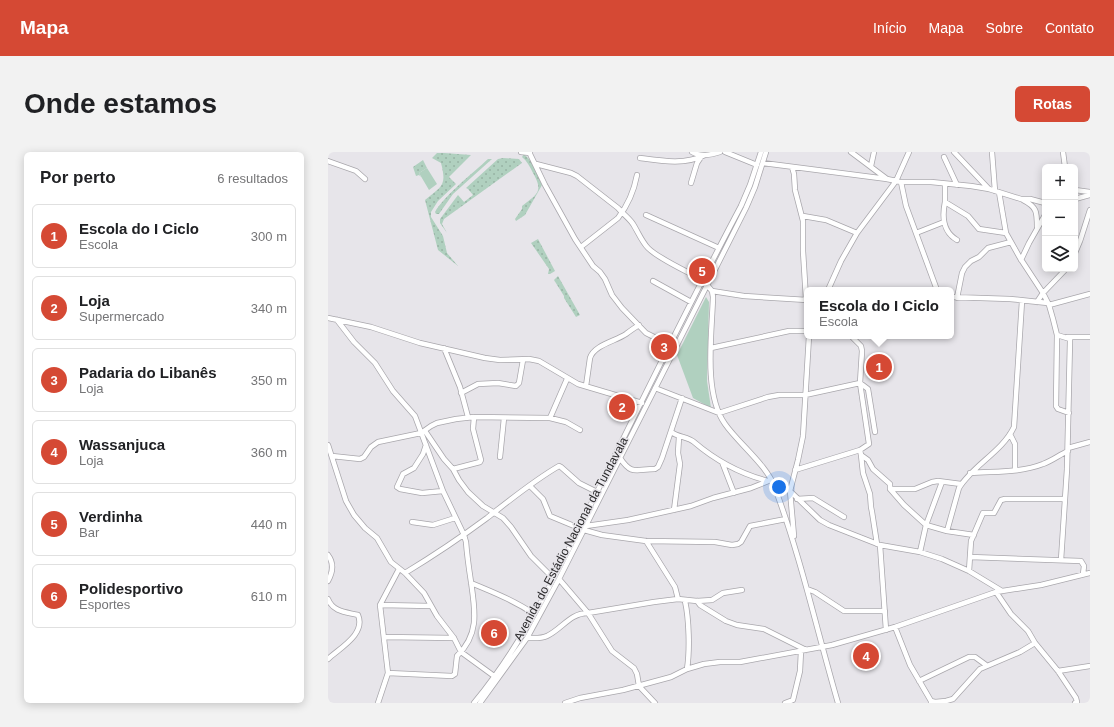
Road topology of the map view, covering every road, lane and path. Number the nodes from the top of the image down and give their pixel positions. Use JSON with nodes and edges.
{"nodes":[{"id":1,"x":521,"y":152,"type":"edge"},
{"id":2,"x":692,"y":152,"type":"edge"},
{"id":3,"x":720,"y":152,"type":"edge"},
{"id":4,"x":725,"y":152,"type":"edge"},
{"id":5,"x":761,"y":152,"type":"edge"},
{"id":6,"x":766,"y":152,"type":"edge"},
{"id":7,"x":851,"y":152,"type":"edge"},
{"id":8,"x":874,"y":152,"type":"edge"},
{"id":9,"x":909,"y":152,"type":"edge"},
{"id":10,"x":954,"y":152,"type":"edge"},
{"id":11,"x":992,"y":152,"type":"edge"},
{"id":12,"x":1063,"y":152,"type":"edge"},
{"id":13,"x":529,"y":153,"type":"edge"},
{"id":14,"x":703,"y":156,"type":"junction"},
{"id":15,"x":944,"y":157,"type":"dead end"},
{"id":16,"x":640,"y":158,"type":"dead end"},
{"id":17,"x":328,"y":161,"type":"edge"},
{"id":18,"x":763,"y":163,"type":"junction"},
{"id":19,"x":536,"y":164,"type":"junction"},
{"id":20,"x":1065,"y":164,"type":"edge"},
{"id":21,"x":757,"y":165,"type":"junction"},
{"id":22,"x":872,"y":166,"type":"junction"},
{"id":23,"x":792,"y":168,"type":"junction"},
{"id":24,"x":637,"y":175,"type":"dead end"},
{"id":25,"x":365,"y":179,"type":"dead end"},
{"id":26,"x":887,"y":179,"type":"junction"},
{"id":27,"x":898,"y":182,"type":"junction"},
{"id":28,"x":691,"y":183,"type":"dead end"},
{"id":29,"x":945,"y":184,"type":"junction"},
{"id":30,"x":957,"y":185,"type":"junction"},
{"id":31,"x":1078,"y":190,"type":"edge"},
{"id":32,"x":994,"y":191,"type":"junction"},
{"id":33,"x":1090,"y":192,"type":"edge"},
{"id":34,"x":1090,"y":195,"type":"edge"},
{"id":35,"x":1078,"y":198,"type":"edge"},
{"id":36,"x":1021,"y":199,"type":"junction"},
{"id":37,"x":945,"y":202,"type":"junction"},
{"id":38,"x":1042,"y":202,"type":"edge"},
{"id":39,"x":1090,"y":210,"type":"edge"},
{"id":40,"x":622,"y":213,"type":"junction"},
{"id":41,"x":646,"y":215,"type":"dead end"},
{"id":42,"x":803,"y":216,"type":"junction"},
{"id":43,"x":944,"y":222,"type":"junction"},
{"id":44,"x":1042,"y":222,"type":"edge"},
{"id":45,"x":1037,"y":227,"type":"junction"},
{"id":46,"x":857,"y":233,"type":"junction"},
{"id":47,"x":916,"y":233,"type":"junction"},
{"id":48,"x":1006,"y":233,"type":"junction"},
{"id":49,"x":957,"y":240,"type":"dead end"},
{"id":50,"x":1011,"y":242,"type":"junction"},
{"id":51,"x":1078,"y":246,"type":"edge"},
{"id":52,"x":581,"y":247,"type":"junction"},
{"id":53,"x":719,"y":248,"type":"junction"},
{"id":54,"x":1022,"y":260,"type":"junction"},
{"id":55,"x":1063,"y":272,"type":"edge"},
{"id":56,"x":703,"y":280,"type":"junction"},
{"id":57,"x":653,"y":281,"type":"dead end"},
{"id":58,"x":707,"y":285,"type":"junction"},
{"id":59,"x":805,"y":287,"type":"edge"},
{"id":60,"x":829,"y":287,"type":"edge"},
{"id":61,"x":936,"y":287,"type":"edge"},
{"id":62,"x":712,"y":291,"type":"junction"},
{"id":63,"x":1043,"y":293,"type":"junction"},
{"id":64,"x":1090,"y":294,"type":"edge"},
{"id":65,"x":954,"y":298,"type":"edge"},
{"id":66,"x":957,"y":298,"type":"junction"},
{"id":67,"x":804,"y":300,"type":"edge"},
{"id":68,"x":1022,"y":301,"type":"junction"},
{"id":69,"x":691,"y":302,"type":"junction"},
{"id":70,"x":1037,"y":302,"type":"junction"},
{"id":71,"x":1049,"y":304,"type":"junction"},
{"id":72,"x":328,"y":318,"type":"edge"},
{"id":73,"x":631,"y":318,"type":"junction"},
{"id":74,"x":337,"y":320,"type":"junction"},
{"id":75,"x":639,"y":325,"type":"junction"},
{"id":76,"x":629,"y":330,"type":"junction"},
{"id":77,"x":804,"y":331,"type":"edge"},
{"id":78,"x":1057,"y":335,"type":"junction"},
{"id":79,"x":1067,"y":337,"type":"junction"},
{"id":80,"x":1090,"y":337,"type":"edge"},
{"id":81,"x":809,"y":339,"type":"edge"},
{"id":82,"x":854,"y":339,"type":"edge"},
{"id":83,"x":670,"y":345,"type":"junction"},
{"id":84,"x":444,"y":348,"type":"junction"},
{"id":85,"x":711,"y":348,"type":"junction"},
{"id":86,"x":523,"y":360,"type":"junction"},
{"id":87,"x":568,"y":379,"type":"junction"},
{"id":88,"x":860,"y":383,"type":"junction"},
{"id":89,"x":586,"y":386,"type":"junction"},
{"id":90,"x":655,"y":388,"type":"junction"},
{"id":91,"x":461,"y":393,"type":"junction"},
{"id":92,"x":805,"y":395,"type":"junction"},
{"id":93,"x":682,"y":398,"type":"junction"},
{"id":94,"x":642,"y":403,"type":"junction"},
{"id":95,"x":719,"y":413,"type":"junction"},
{"id":96,"x":1069,"y":413,"type":"junction"},
{"id":97,"x":468,"y":417,"type":"junction"},
{"id":98,"x":474,"y":417,"type":"junction"},
{"id":99,"x":504,"y":418,"type":"junction"},
{"id":100,"x":550,"y":418,"type":"junction"},
{"id":101,"x":580,"y":430,"type":"dead end"},
{"id":102,"x":423,"y":432,"type":"junction"},
{"id":103,"x":671,"y":432,"type":"junction"},
{"id":104,"x":875,"y":432,"type":"dead end"},
{"id":105,"x":1010,"y":434,"type":"junction"},
{"id":106,"x":679,"y":437,"type":"junction"},
{"id":107,"x":429,"y":438,"type":"junction"},
{"id":108,"x":1090,"y":442,"type":"edge"},
{"id":109,"x":328,"y":445,"type":"edge"},
{"id":110,"x":426,"y":446,"type":"junction"},
{"id":111,"x":1068,"y":449,"type":"junction"},
{"id":112,"x":861,"y":452,"type":"junction"},
{"id":113,"x":332,"y":456,"type":"junction"},
{"id":114,"x":500,"y":457,"type":"dead end"},
{"id":115,"x":620,"y":458,"type":"junction"},
{"id":116,"x":722,"y":462,"type":"junction"},
{"id":117,"x":453,"y":469,"type":"junction"},
{"id":118,"x":795,"y":470,"type":"junction"},
{"id":119,"x":1015,"y":470,"type":"junction"},
{"id":120,"x":970,"y":473,"type":"junction"},
{"id":121,"x":770,"y":480,"type":"junction"},
{"id":122,"x":942,"y":482,"type":"junction"},
{"id":123,"x":962,"y":484,"type":"junction"},
{"id":124,"x":530,"y":486,"type":"junction"},
{"id":125,"x":775,"y":486,"type":"junction"},
{"id":126,"x":890,"y":489,"type":"junction"},
{"id":127,"x":443,"y":491,"type":"junction"},
{"id":128,"x":790,"y":491,"type":"junction"},
{"id":129,"x":597,"y":492,"type":"junction"},
{"id":130,"x":734,"y":493,"type":"junction"},
{"id":131,"x":797,"y":499,"type":"junction"},
{"id":132,"x":1064,"y":499,"type":"junction"},
{"id":133,"x":674,"y":510,"type":"junction"},
{"id":134,"x":494,"y":512,"type":"junction"},
{"id":135,"x":844,"y":517,"type":"dead end"},
{"id":136,"x":456,"y":518,"type":"junction"},
{"id":137,"x":786,"y":519,"type":"junction"},
{"id":138,"x":412,"y":522,"type":"dead end"},
{"id":139,"x":926,"y":525,"type":"junction"},
{"id":140,"x":583,"y":528,"type":"junction"},
{"id":141,"x":947,"y":531,"type":"junction"},
{"id":142,"x":464,"y":534,"type":"junction"},
{"id":143,"x":974,"y":535,"type":"junction"},
{"id":144,"x":646,"y":541,"type":"junction"},
{"id":145,"x":795,"y":544,"type":"junction"},
{"id":146,"x":879,"y":544,"type":"junction"},
{"id":147,"x":920,"y":552,"type":"junction"},
{"id":148,"x":328,"y":555,"type":"edge"},
{"id":149,"x":970,"y":557,"type":"junction"},
{"id":150,"x":1061,"y":560,"type":"junction"},
{"id":151,"x":399,"y":569,"type":"junction"},
{"id":152,"x":969,"y":571,"type":"junction"},
{"id":153,"x":405,"y":573,"type":"junction"},
{"id":154,"x":1090,"y":573,"type":"edge"},
{"id":155,"x":1083,"y":574,"type":"junction"},
{"id":156,"x":553,"y":578,"type":"junction"},
{"id":157,"x":560,"y":579,"type":"junction"},
{"id":158,"x":328,"y":581,"type":"edge"},
{"id":159,"x":471,"y":584,"type":"junction"},
{"id":160,"x":807,"y":589,"type":"junction"},
{"id":161,"x":742,"y":590,"type":"dead end"},
{"id":162,"x":1002,"y":591,"type":"junction"},
{"id":163,"x":996,"y":592,"type":"junction"},
{"id":164,"x":328,"y":599,"type":"edge"},
{"id":165,"x":678,"y":599,"type":"junction"},
{"id":166,"x":685,"y":601,"type":"junction"},
{"id":167,"x":697,"y":601,"type":"junction"},
{"id":168,"x":380,"y":605,"type":"junction"},
{"id":169,"x":431,"y":606,"type":"junction"},
{"id":170,"x":885,"y":612,"type":"junction"},
{"id":171,"x":588,"y":613,"type":"junction"},
{"id":172,"x":534,"y":614,"type":"junction"},
{"id":173,"x":895,"y":627,"type":"junction"},
{"id":174,"x":886,"y":630,"type":"junction"},
{"id":175,"x":384,"y":637,"type":"junction"},
{"id":176,"x":454,"y":638,"type":"junction"},
{"id":177,"x":527,"y":638,"type":"junction"},
{"id":178,"x":1035,"y":643,"type":"junction"},
{"id":179,"x":823,"y":647,"type":"junction"},
{"id":180,"x":804,"y":651,"type":"junction"},
{"id":181,"x":461,"y":652,"type":"junction"},
{"id":182,"x":328,"y":659,"type":"edge"},
{"id":183,"x":986,"y":666,"type":"junction"},
{"id":184,"x":1090,"y":666,"type":"edge"},
{"id":185,"x":687,"y":668,"type":"junction"},
{"id":186,"x":1058,"y":671,"type":"junction"},
{"id":187,"x":388,"y":673,"type":"junction"},
{"id":188,"x":494,"y":676,"type":"junction"},
{"id":189,"x":919,"y":681,"type":"junction"},
{"id":190,"x":639,"y":686,"type":"junction"},
{"id":191,"x":931,"y":702,"type":"edge"},
{"id":192,"x":378,"y":703,"type":"edge"},
{"id":193,"x":474,"y":703,"type":"edge"},
{"id":194,"x":481,"y":703,"type":"edge"},
{"id":195,"x":566,"y":703,"type":"edge"},
{"id":196,"x":655,"y":703,"type":"edge"},
{"id":197,"x":785,"y":703,"type":"edge"},
{"id":198,"x":838,"y":703,"type":"edge"},
{"id":199,"x":1076,"y":703,"type":"edge"}],
"edges":[{"from":1,"to":13,"type":"street"},
{"from":2,"to":14,"type":"street"},
{"from":3,"to":14,"type":"street"},
{"from":4,"to":21,"type":"street"},
{"from":5,"to":21,"type":"street","name":"Avenida do Estádio Nacional da Tundavala"},
{"from":6,"to":18,"type":"street","name":"Avenida do Estádio Nacional da Tundavala"},
{"from":7,"to":22,"type":"street"},
{"from":8,"to":22,"type":"street"},
{"from":9,"to":27,"type":"street"},
{"from":10,"to":32,"type":"street"},
{"from":11,"to":32,"type":"street"},
{"from":12,"to":20,"type":"street"},
{"from":13,"to":19,"type":"street"},
{"from":14,"to":16,"type":"street"},
{"from":14,"to":28,"type":"street"},
{"from":15,"to":30,"type":"street"},
{"from":17,"to":25,"type":"street"},
{"from":18,"to":23,"type":"street"},
{"from":18,"to":58,"type":"street","name":"Avenida do Estádio Nacional da Tundavala"},
{"from":19,"to":40,"type":"street"},
{"from":19,"to":52,"type":"street"},
{"from":21,"to":53,"type":"street","name":"Avenida do Estádio Nacional da Tundavala"},
{"from":22,"to":26,"type":"street"},
{"from":23,"to":26,"type":"street"},
{"from":23,"to":42,"type":"street"},
{"from":24,"to":40,"type":"street"},
{"from":26,"to":27,"type":"street"},
{"from":27,"to":29,"type":"street"},
{"from":27,"to":46,"type":"street"},
{"from":27,"to":47,"type":"street"},
{"from":29,"to":30,"type":"street"},
{"from":29,"to":37,"type":"street"},
{"from":30,"to":32,"type":"street"},
{"from":31,"to":33,"type":"street"},
{"from":32,"to":36,"type":"street"},
{"from":32,"to":48,"type":"street"},
{"from":34,"to":35,"type":"street"},
{"from":36,"to":38,"type":"street"},
{"from":36,"to":45,"type":"street"},
{"from":37,"to":43,"type":"street"},
{"from":37,"to":48,"type":"street"},
{"from":39,"to":51,"type":"street"},
{"from":40,"to":52,"type":"street"},
{"from":40,"to":56,"type":"street"},
{"from":41,"to":53,"type":"street"},
{"from":42,"to":46,"type":"street"},
{"from":42,"to":59,"type":"street"},
{"from":43,"to":47,"type":"street"},
{"from":43,"to":49,"type":"street"},
{"from":44,"to":45,"type":"street"},
{"from":45,"to":54,"type":"street"},
{"from":46,"to":60,"type":"street"},
{"from":47,"to":61,"type":"street"},
{"from":48,"to":50,"type":"street"},
{"from":50,"to":54,"type":"street"},
{"from":50,"to":66,"type":"street"},
{"from":52,"to":73,"type":"street"},
{"from":53,"to":56,"type":"street","name":"Avenida do Estádio Nacional da Tundavala"},
{"from":54,"to":63,"type":"street"},
{"from":55,"to":63,"type":"street"},
{"from":56,"to":69,"type":"street","name":"Avenida do Estádio Nacional da Tundavala"},
{"from":57,"to":69,"type":"street"},
{"from":58,"to":62,"type":"street"},
{"from":58,"to":90,"type":"street","name":"Avenida do Estádio Nacional da Tundavala"},
{"from":62,"to":67,"type":"street"},
{"from":62,"to":85,"type":"street"},
{"from":63,"to":70,"type":"street"},
{"from":63,"to":71,"type":"street"},
{"from":64,"to":71,"type":"street"},
{"from":65,"to":66,"type":"street"},
{"from":66,"to":68,"type":"street"},
{"from":68,"to":70,"type":"street"},
{"from":68,"to":105,"type":"street"},
{"from":69,"to":83,"type":"street","name":"Avenida do Estádio Nacional da Tundavala"},
{"from":70,"to":71,"type":"street"},
{"from":71,"to":78,"type":"street"},
{"from":72,"to":74,"type":"street"},
{"from":73,"to":75,"type":"street"},
{"from":73,"to":76,"type":"street"},
{"from":74,"to":84,"type":"street"},
{"from":74,"to":102,"type":"street"},
{"from":75,"to":76,"type":"street"},
{"from":75,"to":83,"type":"street"},
{"from":76,"to":89,"type":"street"},
{"from":77,"to":85,"type":"street"},
{"from":78,"to":79,"type":"street"},
{"from":78,"to":96,"type":"street"},
{"from":79,"to":80,"type":"street"},
{"from":79,"to":96,"type":"street"},
{"from":81,"to":92,"type":"street"},
{"from":82,"to":88,"type":"street"},
{"from":83,"to":94,"type":"street","name":"Avenida do Estádio Nacional da Tundavala"},
{"from":84,"to":86,"type":"street"},
{"from":84,"to":91,"type":"street"},
{"from":85,"to":95,"type":"street"},
{"from":86,"to":87,"type":"street"},
{"from":86,"to":91,"type":"street"},
{"from":87,"to":89,"type":"street"},
{"from":87,"to":100,"type":"street"},
{"from":88,"to":92,"type":"street"},
{"from":88,"to":104,"type":"street"},
{"from":88,"to":112,"type":"street"},
{"from":89,"to":94,"type":"street"},
{"from":90,"to":93,"type":"street"},
{"from":90,"to":115,"type":"street","name":"Avenida do Estádio Nacional da Tundavala"},
{"from":91,"to":97,"type":"street"},
{"from":92,"to":95,"type":"street"},
{"from":92,"to":118,"type":"street"},
{"from":93,"to":95,"type":"street"},
{"from":93,"to":103,"type":"street"},
{"from":94,"to":129,"type":"street","name":"Avenida do Estádio Nacional da Tundavala"},
{"from":95,"to":121,"type":"street"},
{"from":96,"to":111,"type":"street"},
{"from":97,"to":98,"type":"street"},
{"from":97,"to":102,"type":"street"},
{"from":98,"to":99,"type":"street"},
{"from":98,"to":117,"type":"street"},
{"from":99,"to":100,"type":"street"},
{"from":99,"to":114,"type":"street"},
{"from":100,"to":101,"type":"street"},
{"from":102,"to":107,"type":"street"},
{"from":102,"to":110,"type":"street"},
{"from":102,"to":113,"type":"street"},
{"from":103,"to":106,"type":"street"},
{"from":103,"to":115,"type":"street"},
{"from":105,"to":119,"type":"street"},
{"from":105,"to":120,"type":"street"},
{"from":106,"to":116,"type":"street"},
{"from":106,"to":133,"type":"street"},
{"from":107,"to":110,"type":"street"},
{"from":107,"to":117,"type":"street"},
{"from":108,"to":111,"type":"street"},
{"from":109,"to":113,"type":"street"},
{"from":110,"to":127,"type":"street"},
{"from":110,"to":127,"type":"street"},
{"from":111,"to":119,"type":"street"},
{"from":111,"to":132,"type":"street"},
{"from":112,"to":118,"type":"street"},
{"from":112,"to":126,"type":"street"},
{"from":112,"to":146,"type":"street"},
{"from":113,"to":151,"type":"street"},
{"from":115,"to":140,"type":"street","name":"Avenida do Estádio Nacional da Tundavala"},
{"from":116,"to":121,"type":"street"},
{"from":116,"to":130,"type":"street"},
{"from":117,"to":134,"type":"street"},
{"from":118,"to":128,"type":"street"},
{"from":119,"to":120,"type":"street"},
{"from":120,"to":123,"type":"street"},
{"from":121,"to":125,"type":"street"},
{"from":121,"to":130,"type":"street"},
{"from":122,"to":123,"type":"street"},
{"from":122,"to":126,"type":"street"},
{"from":122,"to":139,"type":"street"},
{"from":123,"to":141,"type":"street"},
{"from":124,"to":129,"type":"street"},
{"from":124,"to":134,"type":"street"},
{"from":124,"to":140,"type":"street"},
{"from":125,"to":128,"type":"street"},
{"from":125,"to":137,"type":"street"},
{"from":126,"to":139,"type":"street"},
{"from":127,"to":136,"type":"street"},
{"from":128,"to":131,"type":"street"},
{"from":128,"to":145,"type":"street"},
{"from":129,"to":140,"type":"street","name":"Avenida do Estádio Nacional da Tundavala"},
{"from":130,"to":133,"type":"street"},
{"from":131,"to":135,"type":"street"},
{"from":131,"to":146,"type":"street"},
{"from":132,"to":143,"type":"street"},
{"from":132,"to":150,"type":"street"},
{"from":133,"to":140,"type":"street"},
{"from":134,"to":142,"type":"street"},
{"from":134,"to":156,"type":"street"},
{"from":136,"to":138,"type":"street"},
{"from":136,"to":142,"type":"street"},
{"from":137,"to":144,"type":"street"},
{"from":137,"to":145,"type":"street"},
{"from":139,"to":141,"type":"street"},
{"from":139,"to":147,"type":"street"},
{"from":140,"to":144,"type":"street"},
{"from":140,"to":156,"type":"street","name":"Avenida do Estádio Nacional da Tundavala"},
{"from":140,"to":157,"type":"street","name":"Avenida do Estádio Nacional da Tundavala"},
{"from":141,"to":143,"type":"street"},
{"from":142,"to":153,"type":"street"},
{"from":142,"to":159,"type":"street"},
{"from":143,"to":149,"type":"street"},
{"from":144,"to":165,"type":"street"},
{"from":145,"to":160,"type":"street"},
{"from":146,"to":147,"type":"street"},
{"from":146,"to":170,"type":"street"},
{"from":147,"to":152,"type":"street"},
{"from":148,"to":158,"type":"street"},
{"from":149,"to":150,"type":"street"},
{"from":149,"to":152,"type":"street"},
{"from":150,"to":155,"type":"street"},
{"from":151,"to":153,"type":"street"},
{"from":151,"to":168,"type":"street"},
{"from":152,"to":162,"type":"street"},
{"from":153,"to":169,"type":"street"},
{"from":154,"to":155,"type":"street"},
{"from":155,"to":162,"type":"street"},
{"from":156,"to":172,"type":"street","name":"Avenida do Estádio Nacional da Tundavala"},
{"from":157,"to":171,"type":"street"},
{"from":157,"to":177,"type":"street","name":"Avenida do Estádio Nacional da Tundavala"},
{"from":159,"to":172,"type":"street"},
{"from":159,"to":181,"type":"street"},
{"from":160,"to":170,"type":"street"},
{"from":160,"to":179,"type":"street"},
{"from":161,"to":167,"type":"street"},
{"from":162,"to":163,"type":"street"},
{"from":163,"to":173,"type":"street"},
{"from":163,"to":178,"type":"street"},
{"from":164,"to":182,"type":"street"},
{"from":165,"to":166,"type":"street"},
{"from":165,"to":171,"type":"street"},
{"from":166,"to":167,"type":"street"},
{"from":166,"to":185,"type":"street"},
{"from":167,"to":180,"type":"street"},
{"from":168,"to":169,"type":"street"},
{"from":168,"to":175,"type":"street"},
{"from":169,"to":176,"type":"street"},
{"from":170,"to":174,"type":"street"},
{"from":171,"to":177,"type":"street"},
{"from":171,"to":190,"type":"street"},
{"from":172,"to":188,"type":"street","name":"Avenida do Estádio Nacional da Tundavala"},
{"from":173,"to":174,"type":"street"},
{"from":173,"to":189,"type":"street"},
{"from":174,"to":179,"type":"street"},
{"from":175,"to":176,"type":"street"},
{"from":175,"to":187,"type":"street"},
{"from":176,"to":181,"type":"street"},
{"from":177,"to":194,"type":"street","name":"Avenida do Estádio Nacional da Tundavala"},
{"from":178,"to":183,"type":"street"},
{"from":178,"to":186,"type":"street"},
{"from":179,"to":180,"type":"street"},
{"from":179,"to":198,"type":"street"},
{"from":180,"to":185,"type":"street"},
{"from":180,"to":197,"type":"street"},
{"from":181,"to":187,"type":"street"},
{"from":181,"to":188,"type":"street"},
{"from":183,"to":189,"type":"street"},
{"from":183,"to":191,"type":"street"},
{"from":184,"to":186,"type":"street"},
{"from":185,"to":190,"type":"street"},
{"from":186,"to":199,"type":"street"},
{"from":187,"to":192,"type":"street"},
{"from":188,"to":193,"type":"street","name":"Avenida do Estádio Nacional da Tundavala"},
{"from":189,"to":191,"type":"street"},
{"from":190,"to":195,"type":"street"},
{"from":190,"to":196,"type":"street"}]}
